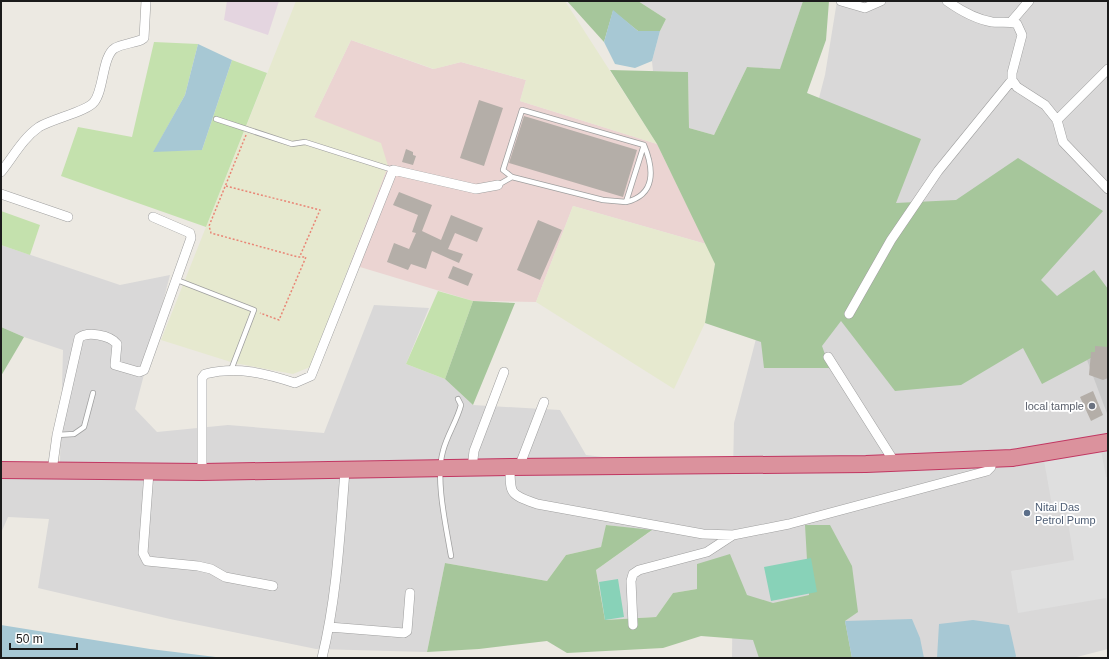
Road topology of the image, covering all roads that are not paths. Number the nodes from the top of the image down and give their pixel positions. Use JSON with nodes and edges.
{"nodes":[{"id":1,"x":146,"y":1,"type":"edge"},
{"id":2,"x":841,"y":1,"type":"edge"},
{"id":3,"x":881,"y":1,"type":"edge"},
{"id":4,"x":947,"y":1,"type":"edge"},
{"id":5,"x":1029,"y":1,"type":"edge"},
{"id":6,"x":1011,"y":22,"type":"junction"},
{"id":7,"x":1108,"y":69,"type":"edge"},
{"id":8,"x":1012,"y":80,"type":"junction"},
{"id":9,"x":216,"y":118,"type":"dead end"},
{"id":10,"x":1057,"y":120,"type":"junction"},
{"id":11,"x":644,"y":145,"type":"junction"},
{"id":12,"x":393,"y":170,"type":"junction"},
{"id":13,"x":1,"y":172,"type":"edge"},
{"id":14,"x":512,"y":177,"type":"junction"},
{"id":15,"x":498,"y":185,"type":"joint"},
{"id":16,"x":1108,"y":189,"type":"edge"},
{"id":17,"x":1,"y":194,"type":"edge"},
{"id":18,"x":626,"y":202,"type":"junction"},
{"id":19,"x":68,"y":217,"type":"dead end"},
{"id":20,"x":153,"y":217,"type":"dead end"},
{"id":21,"x":177,"y":280,"type":"junction"},
{"id":22,"x":849,"y":314,"type":"dead end"},
{"id":23,"x":828,"y":357,"type":"dead end"},
{"id":24,"x":231,"y":370,"type":"junction"},
{"id":25,"x":504,"y":372,"type":"dead end"},
{"id":26,"x":92,"y":393,"type":"dead end"},
{"id":27,"x":458,"y":399,"type":"dead end"},
{"id":28,"x":544,"y":402,"type":"dead end"},
{"id":29,"x":57,"y":435,"type":"junction"},
{"id":30,"x":1108,"y":442,"type":"edge"},
{"id":31,"x":991,"y":460,"type":"junction"},
{"id":32,"x":895,"y":463,"type":"junction"},
{"id":33,"x":514,"y":467,"type":"junction"},
{"id":34,"x":472,"y":468,"type":"junction"},
{"id":35,"x":440,"y":469,"type":"junction"},
{"id":36,"x":1,"y":470,"type":"edge"},
{"id":37,"x":52,"y":471,"type":"junction"},
{"id":38,"x":345,"y":471,"type":"junction"},
{"id":39,"x":149,"y":472,"type":"junction"},
{"id":40,"x":202,"y":472,"type":"junction"},
{"id":41,"x":733,"y":535,"type":"junction"},
{"id":42,"x":451,"y":556,"type":"dead end"},
{"id":43,"x":273,"y":586,"type":"dead end"},
{"id":44,"x":410,"y":593,"type":"dead end"},
{"id":45,"x":633,"y":625,"type":"dead end"},
{"id":46,"x":329,"y":627,"type":"junction"},
{"id":47,"x":322,"y":658,"type":"edge"}],
"edges":[{"from":1,"to":13,"type":"street"},
{"from":2,"to":3,"type":"street"},
{"from":4,"to":6,"type":"street"},
{"from":5,"to":6,"type":"street"},
{"from":6,"to":8,"type":"street"},
{"from":7,"to":10,"type":"street"},
{"from":8,"to":10,"type":"street"},
{"from":8,"to":22,"type":"street"},
{"from":9,"to":12,"type":"lane"},
{"from":10,"to":16,"type":"street"},
{"from":11,"to":14,"type":"lane"},
{"from":11,"to":18,"type":"lane"},
{"from":11,"to":18,"type":"lane"},
{"from":12,"to":15,"type":"street"},
{"from":12,"to":24,"type":"street"},
{"from":14,"to":15,"type":"lane"},
{"from":14,"to":18,"type":"lane"},
{"from":17,"to":19,"type":"street"},
{"from":20,"to":21,"type":"street"},
{"from":21,"to":24,"type":"lane"},
{"from":21,"to":29,"type":"street"},
{"from":23,"to":32,"type":"street"},
{"from":24,"to":40,"type":"street"},
{"from":25,"to":34,"type":"street"},
{"from":26,"to":29,"type":"lane"},
{"from":27,"to":35,"type":"lane"},
{"from":28,"to":33,"type":"street"},
{"from":29,"to":37,"type":"street"},
{"from":30,"to":31,"type":"highway"},
{"from":31,"to":32,"type":"highway"},
{"from":31,"to":41,"type":"street"},
{"from":32,"to":33,"type":"highway"},
{"from":33,"to":34,"type":"highway"},
{"from":33,"to":41,"type":"street"},
{"from":34,"to":35,"type":"highway"},
{"from":35,"to":38,"type":"highway"},
{"from":35,"to":42,"type":"lane"},
{"from":36,"to":37,"type":"highway"},
{"from":37,"to":39,"type":"highway"},
{"from":38,"to":40,"type":"highway"},
{"from":38,"to":46,"type":"street"},
{"from":39,"to":40,"type":"highway"},
{"from":39,"to":43,"type":"street"},
{"from":41,"to":45,"type":"street"},
{"from":44,"to":46,"type":"street"},
{"from":46,"to":47,"type":"street"}]}
